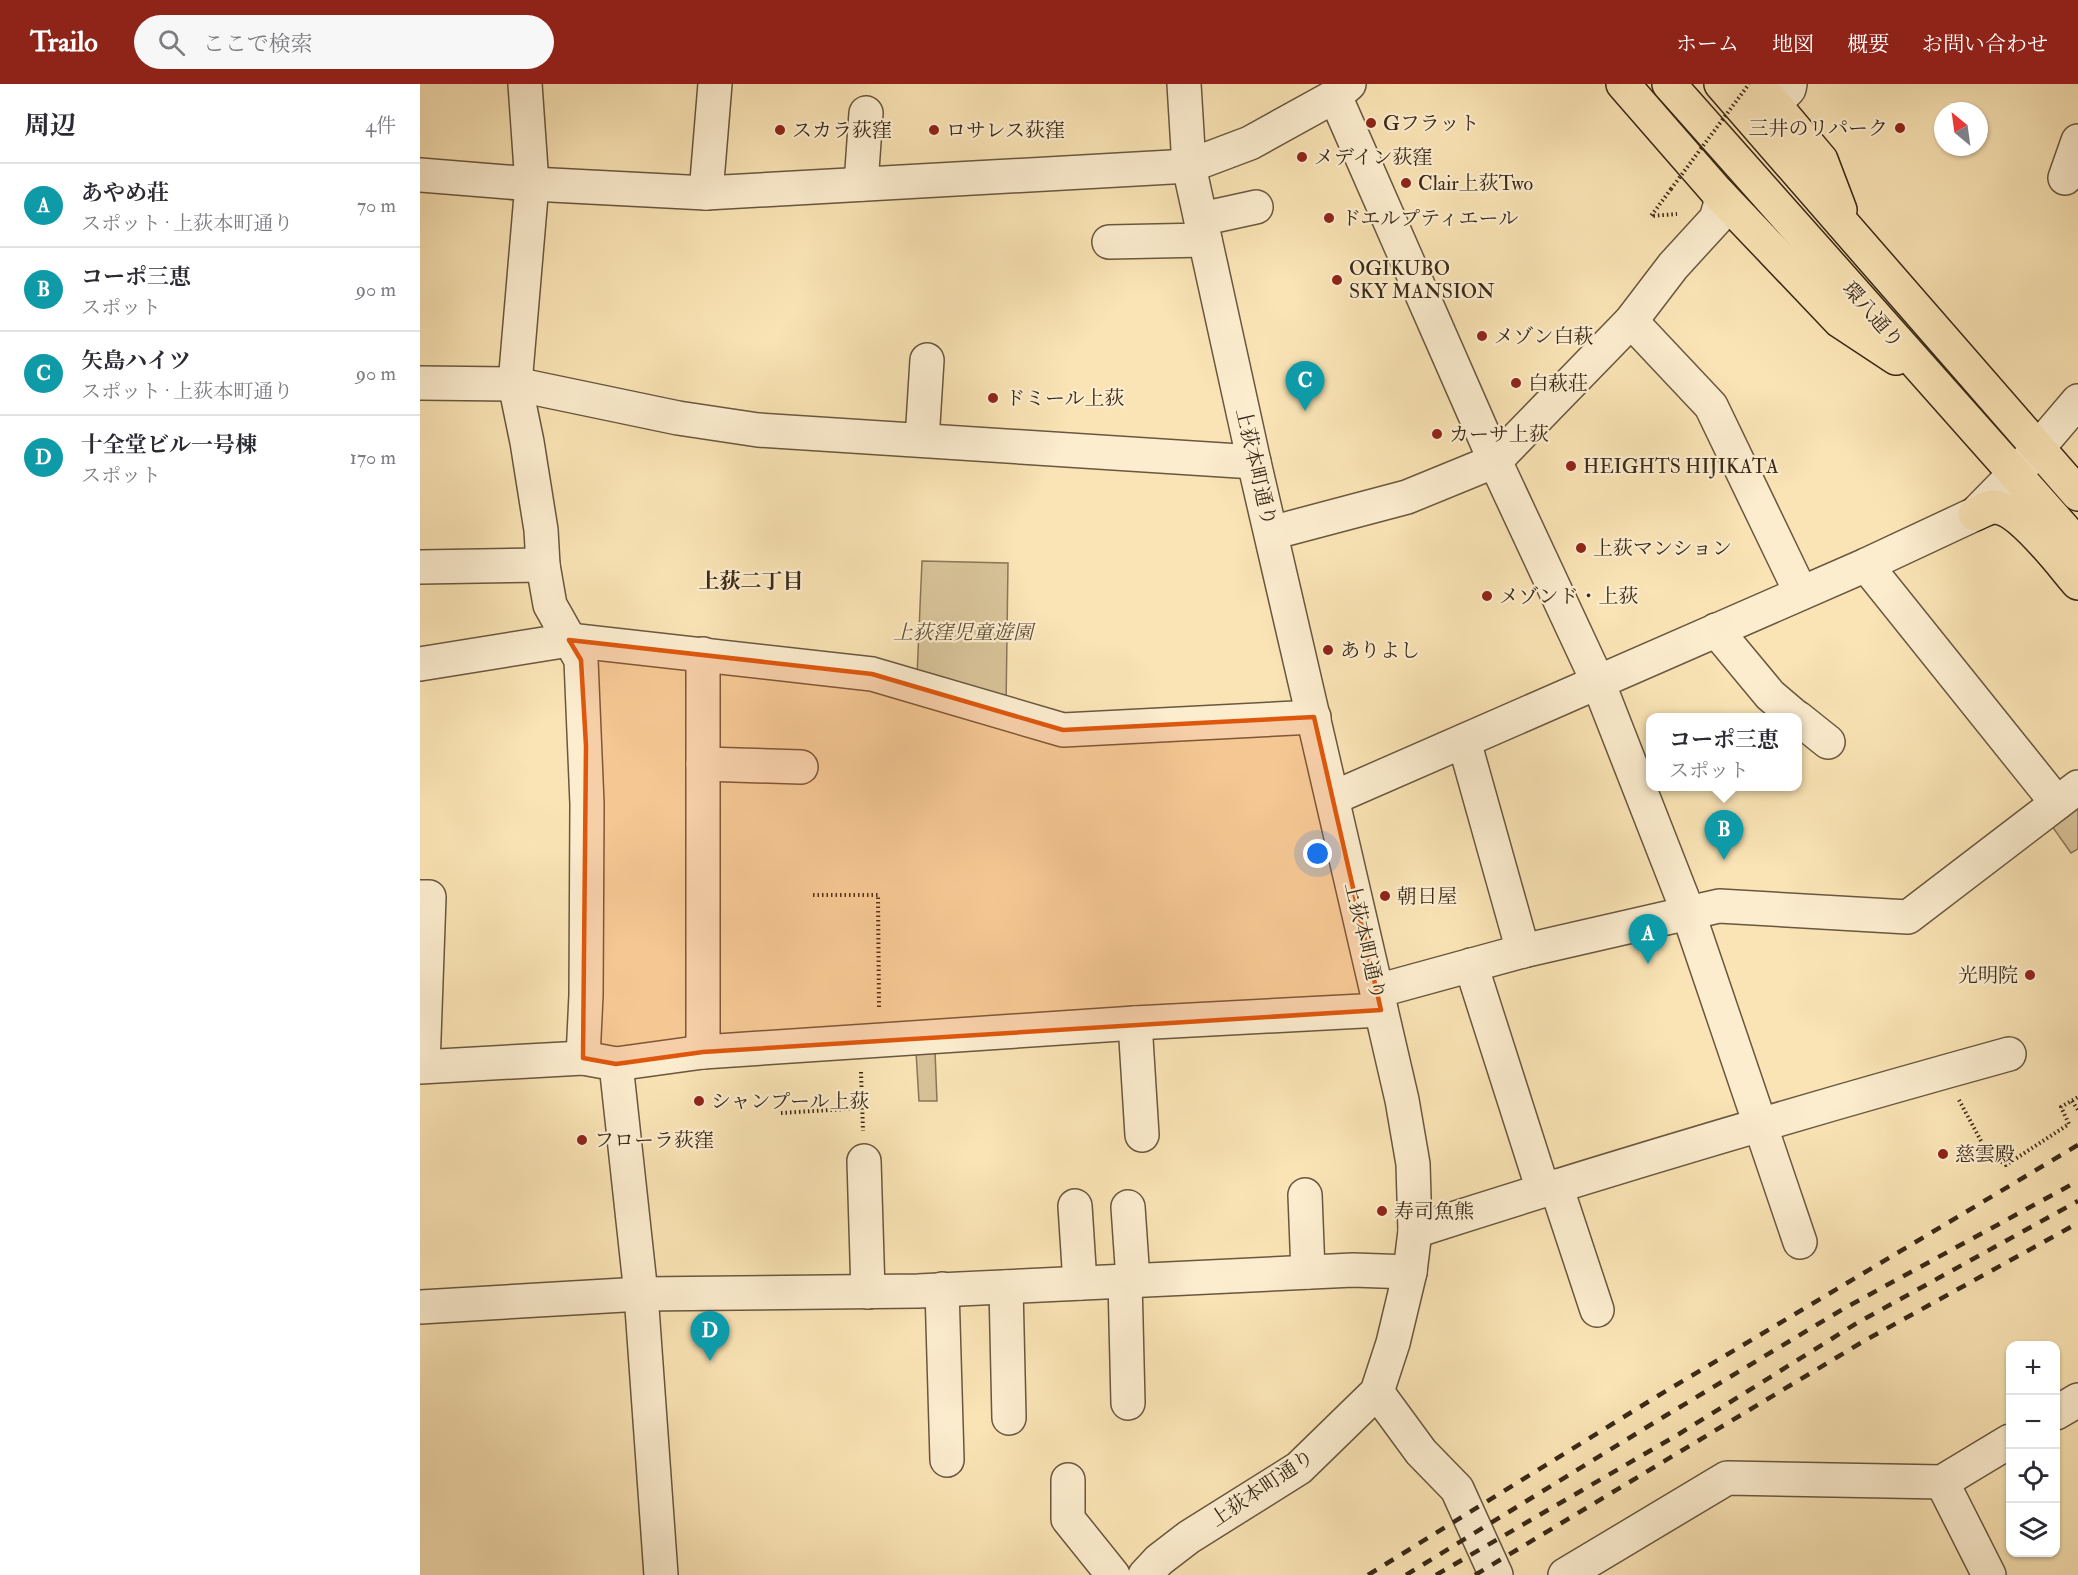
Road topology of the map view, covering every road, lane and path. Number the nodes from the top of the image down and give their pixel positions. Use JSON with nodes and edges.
{"nodes":[{"id":1,"x":525,"y":84,"type":"edge"},
{"id":2,"x":715,"y":84,"type":"edge"},
{"id":3,"x":1184,"y":84,"type":"edge"},
{"id":4,"x":1623,"y":84,"type":"edge"},
{"id":5,"x":1669,"y":84,"type":"edge"},
{"id":6,"x":1721,"y":84,"type":"edge"},
{"id":7,"x":1767,"y":89,"type":"edge"},
{"id":8,"x":1342,"y":90,"type":"edge"},
{"id":9,"x":866,"y":113,"type":"dead end"},
{"id":10,"x":2078,"y":141,"type":"edge"},
{"id":11,"x":1189,"y":166,"type":"junction"},
{"id":12,"x":420,"y":175,"type":"edge"},
{"id":13,"x":2065,"y":178,"type":"dead end"},
{"id":14,"x":532,"y":184,"type":"junction"},
{"id":15,"x":861,"y":184,"type":"junction"},
{"id":16,"x":706,"y":193,"type":"junction"},
{"id":17,"x":1718,"y":193,"type":"junction"},
{"id":18,"x":1256,"y":207,"type":"dead end"},
{"id":19,"x":1680,"y":214,"type":"dead end"},
{"id":20,"x":1847,"y":228,"type":"junction"},
{"id":21,"x":1203,"y":229,"type":"junction"},
{"id":22,"x":1109,"y":242,"type":"dead end"},
{"id":23,"x":1631,"y":321,"type":"junction"},
{"id":24,"x":927,"y":360,"type":"dead end"},
{"id":25,"x":1932,"y":382,"type":"junction"},
{"id":26,"x":420,"y":383,"type":"edge"},
{"id":27,"x":515,"y":384,"type":"junction"},
{"id":28,"x":2078,"y":401,"type":"edge"},
{"id":29,"x":922,"y":440,"type":"junction"},
{"id":30,"x":2038,"y":448,"type":"junction"},
{"id":31,"x":1495,"y":461,"type":"junction"},
{"id":32,"x":1254,"y":462,"type":"junction"},
{"id":33,"x":2078,"y":463,"type":"edge"},
{"id":34,"x":2014,"y":473,"type":"junction"},
{"id":35,"x":2078,"y":494,"type":"edge"},
{"id":36,"x":1975,"y":514,"type":"junction"},
{"id":37,"x":1271,"y":533,"type":"junction"},
{"id":38,"x":2078,"y":545,"type":"edge"},
{"id":39,"x":543,"y":565,"type":"junction"},
{"id":40,"x":1866,"y":565,"type":"junction"},
{"id":41,"x":420,"y":567,"type":"edge"},
{"id":42,"x":2078,"y":583,"type":"edge"},
{"id":43,"x":1801,"y":593,"type":"junction"},
{"id":44,"x":1716,"y":630,"type":"junction"},
{"id":45,"x":569,"y":640,"type":"junction"},
{"id":46,"x":703,"y":654,"type":"junction"},
{"id":47,"x":420,"y":664,"type":"edge"},
{"id":48,"x":1598,"y":682,"type":"junction"},
{"id":49,"x":1791,"y":713,"type":"edge"},
{"id":50,"x":1314,"y":717,"type":"junction"},
{"id":51,"x":1802,"y":722,"type":"edge"},
{"id":52,"x":1464,"y":741,"type":"junction"},
{"id":53,"x":1828,"y":742,"type":"dead end"},
{"id":54,"x":703,"y":764,"type":"junction"},
{"id":55,"x":801,"y":766,"type":"dead end"},
{"id":56,"x":2068,"y":795,"type":"edge"},
{"id":57,"x":1333,"y":798,"type":"junction"},
{"id":58,"x":813,"y":896,"type":"dead end"},
{"id":59,"x":420,"y":897,"type":"edge"},
{"id":60,"x":1688,"y":912,"type":"junction"},
{"id":61,"x":1523,"y":951,"type":"junction"},
{"id":62,"x":1471,"y":965,"type":"junction"},
{"id":63,"x":1378,"y":1000,"type":"junction"},
{"id":64,"x":1135,"y":1023,"type":"junction"},
{"id":65,"x":869,"y":1041,"type":"junction"},
{"id":66,"x":703,"y":1052,"type":"junction"},
{"id":67,"x":2009,"y":1054,"type":"dead end"},
{"id":68,"x":583,"y":1058,"type":"junction"},
{"id":69,"x":616,"y":1064,"type":"junction"},
{"id":70,"x":422,"y":1066,"type":"edge"},
{"id":71,"x":1951,"y":1070,"type":"junction"},
{"id":72,"x":2078,"y":1097,"type":"edge"},
{"id":73,"x":2072,"y":1101,"type":"junction"},
{"id":74,"x":862,"y":1108,"type":"junction"},
{"id":75,"x":2078,"y":1110,"type":"edge"},
{"id":76,"x":781,"y":1113,"type":"dead end"},
{"id":77,"x":1760,"y":1125,"type":"junction"},
{"id":78,"x":1142,"y":1135,"type":"dead end"},
{"id":79,"x":864,"y":1161,"type":"joint"},
{"id":80,"x":1550,"y":1188,"type":"junction"},
{"id":81,"x":1305,"y":1195,"type":"dead end"},
{"id":82,"x":1075,"y":1206,"type":"dead end"},
{"id":83,"x":1128,"y":1207,"type":"dead end"},
{"id":84,"x":1414,"y":1231,"type":"junction"},
{"id":85,"x":1800,"y":1242,"type":"dead end"},
{"id":86,"x":1308,"y":1272,"type":"junction"},
{"id":87,"x":1410,"y":1272,"type":"junction"},
{"id":88,"x":1129,"y":1280,"type":"junction"},
{"id":89,"x":1080,"y":1283,"type":"junction"},
{"id":90,"x":1006,"y":1287,"type":"junction"},
{"id":91,"x":942,"y":1289,"type":"junction"},
{"id":92,"x":868,"y":1292,"type":"junction"},
{"id":93,"x":640,"y":1294,"type":"junction"},
{"id":94,"x":420,"y":1308,"type":"edge"},
{"id":95,"x":1597,"y":1310,"type":"dead end"},
{"id":96,"x":1377,"y":1392,"type":"junction"},
{"id":97,"x":2078,"y":1400,"type":"edge"},
{"id":98,"x":1128,"y":1402,"type":"dead end"},
{"id":99,"x":2060,"y":1410,"type":"edge"},
{"id":100,"x":1009,"y":1418,"type":"dead end"},
{"id":101,"x":2006,"y":1443,"type":"edge"},
{"id":102,"x":947,"y":1460,"type":"dead end"},
{"id":103,"x":1068,"y":1480,"type":"dead end"},
{"id":104,"x":1942,"y":1482,"type":"junction"},
{"id":105,"x":661,"y":1575,"type":"edge"},
{"id":106,"x":1113,"y":1575,"type":"edge"},
{"id":107,"x":1145,"y":1575,"type":"edge"},
{"id":108,"x":1496,"y":1575,"type":"edge"},
{"id":109,"x":1565,"y":1575,"type":"edge"},
{"id":110,"x":1989,"y":1575,"type":"edge"}],
"edges":[{"from":1,"to":14,"type":"street"},
{"from":2,"to":16,"type":"street"},
{"from":3,"to":11,"type":"street","name":"上荻本町通り"},
{"from":4,"to":17,"type":"main road"},
{"from":5,"to":25,"type":"main road","name":"環八通り"},
{"from":6,"to":20,"type":"main road","name":"環八通り"},
{"from":7,"to":19,"type":"path","bridge":true},
{"from":7,"to":20,"type":"main road"},
{"from":8,"to":11,"type":"street"},
{"from":8,"to":31,"type":"street"},
{"from":9,"to":15,"type":"street"},
{"from":10,"to":13,"type":"street"},
{"from":11,"to":15,"type":"street"},
{"from":11,"to":21,"type":"street","name":"上荻本町通り"},
{"from":12,"to":14,"type":"street"},
{"from":14,"to":16,"type":"street"},
{"from":14,"to":27,"type":"street"},
{"from":15,"to":16,"type":"street"},
{"from":17,"to":23,"type":"street"},
{"from":17,"to":25,"type":"main road"},
{"from":18,"to":21,"type":"street"},
{"from":20,"to":30,"type":"main road","name":"環八通り"},
{"from":21,"to":22,"type":"street"},
{"from":21,"to":32,"type":"street","name":"上荻本町通り"},
{"from":23,"to":31,"type":"street"},
{"from":23,"to":43,"type":"street"},
{"from":24,"to":29,"type":"street"},
{"from":25,"to":34,"type":"main road","name":"環八通り"},
{"from":26,"to":27,"type":"street"},
{"from":27,"to":29,"type":"street"},
{"from":27,"to":39,"type":"street"},
{"from":28,"to":30,"type":"street"},
{"from":29,"to":32,"type":"street"},
{"from":30,"to":33,"type":"main road"},
{"from":30,"to":34,"type":"street"},
{"from":30,"to":35,"type":"main road","name":"環八通り"},
{"from":31,"to":37,"type":"street"},
{"from":31,"to":48,"type":"street"},
{"from":32,"to":37,"type":"street","name":"上荻本町通り"},
{"from":34,"to":36,"type":"street"},
{"from":34,"to":38,"type":"main road","name":"環八通り"},
{"from":36,"to":40,"type":"street"},
{"from":36,"to":42,"type":"main road"},
{"from":37,"to":50,"type":"street","name":"上荻本町通り"},
{"from":39,"to":41,"type":"street"},
{"from":39,"to":45,"type":"street"},
{"from":40,"to":43,"type":"street"},
{"from":40,"to":56,"type":"street"},
{"from":43,"to":44,"type":"street"},
{"from":44,"to":48,"type":"street"},
{"from":44,"to":49,"type":"street"},
{"from":45,"to":46,"type":"street"},
{"from":45,"to":47,"type":"street"},
{"from":45,"to":68,"type":"street"},
{"from":46,"to":50,"type":"street"},
{"from":46,"to":54,"type":"street"},
{"from":48,"to":52,"type":"street"},
{"from":48,"to":60,"type":"street"},
{"from":50,"to":57,"type":"street","name":"上荻本町通り"},
{"from":51,"to":53,"type":"street"},
{"from":52,"to":57,"type":"street"},
{"from":52,"to":61,"type":"street"},
{"from":54,"to":55,"type":"street"},
{"from":54,"to":66,"type":"street"},
{"from":56,"to":60,"type":"street"},
{"from":57,"to":63,"type":"street","name":"上荻本町通り"},
{"from":58,"to":65,"type":"path"},
{"from":59,"to":70,"type":"street"},
{"from":60,"to":61,"type":"street"},
{"from":60,"to":77,"type":"street"},
{"from":61,"to":62,"type":"street"},
{"from":62,"to":63,"type":"street"},
{"from":62,"to":80,"type":"street"},
{"from":63,"to":64,"type":"street"},
{"from":63,"to":84,"type":"street","name":"上荻本町通り"},
{"from":64,"to":65,"type":"street"},
{"from":64,"to":78,"type":"street"},
{"from":65,"to":66,"type":"street"},
{"from":65,"to":74,"type":"path"},
{"from":66,"to":69,"type":"street"},
{"from":67,"to":71,"type":"street"},
{"from":68,"to":69,"type":"street"},
{"from":68,"to":70,"type":"street"},
{"from":69,"to":93,"type":"street"},
{"from":71,"to":73,"type":"path"},
{"from":71,"to":77,"type":"street"},
{"from":72,"to":73,"type":"path"},
{"from":73,"to":75,"type":"path"},
{"from":74,"to":76,"type":"path"},
{"from":74,"to":79,"type":"path"},
{"from":77,"to":80,"type":"street"},
{"from":77,"to":85,"type":"street"},
{"from":79,"to":92,"type":"street"},
{"from":80,"to":84,"type":"street"},
{"from":80,"to":95,"type":"street"},
{"from":81,"to":86,"type":"street"},
{"from":82,"to":89,"type":"street"},
{"from":83,"to":88,"type":"street"},
{"from":84,"to":87,"type":"street","name":"上荻本町通り"},
{"from":86,"to":87,"type":"street"},
{"from":86,"to":88,"type":"street"},
{"from":87,"to":96,"type":"street","name":"上荻本町通り"},
{"from":88,"to":89,"type":"street"},
{"from":88,"to":98,"type":"street"},
{"from":89,"to":90,"type":"street"},
{"from":90,"to":91,"type":"street"},
{"from":90,"to":100,"type":"street"},
{"from":91,"to":92,"type":"street"},
{"from":91,"to":102,"type":"street"},
{"from":92,"to":93,"type":"street"},
{"from":93,"to":94,"type":"street"},
{"from":93,"to":105,"type":"street"},
{"from":96,"to":107,"type":"street","name":"上荻本町通り"},
{"from":96,"to":108,"type":"street"},
{"from":97,"to":99,"type":"street"},
{"from":101,"to":104,"type":"street"},
{"from":103,"to":106,"type":"street"},
{"from":104,"to":109,"type":"street"},
{"from":104,"to":110,"type":"street"}]}
